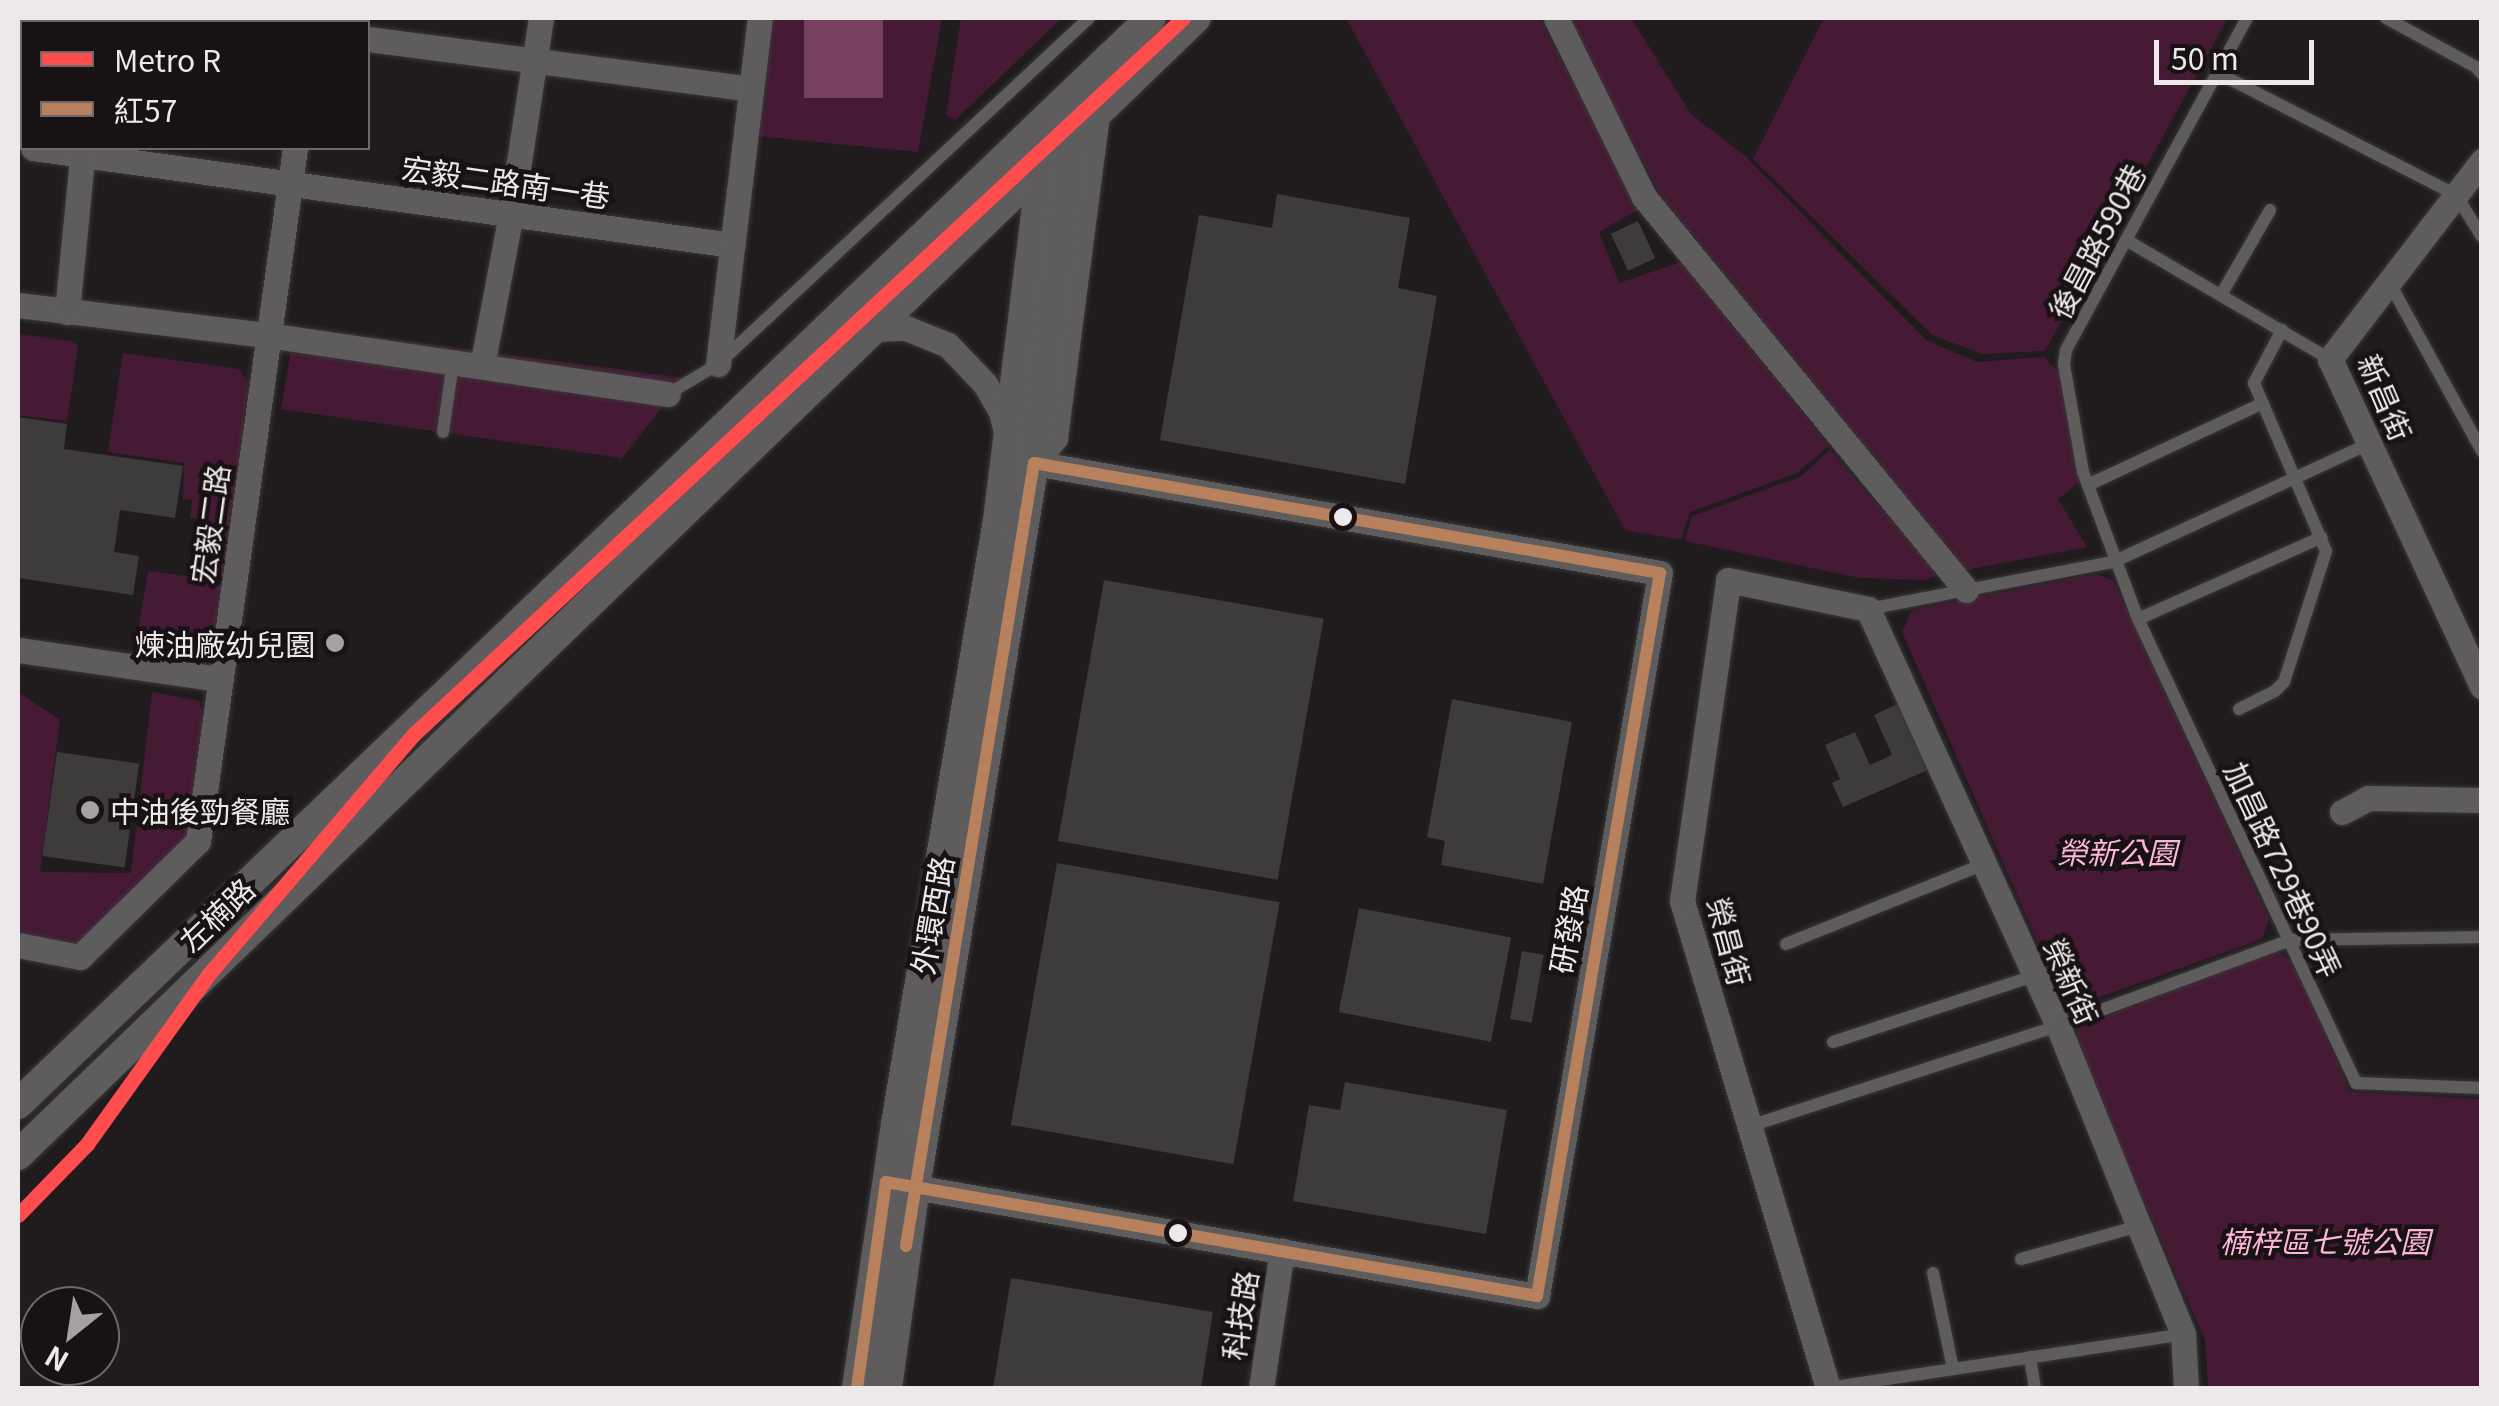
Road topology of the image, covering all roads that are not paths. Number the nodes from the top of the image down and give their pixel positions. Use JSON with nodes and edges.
{"nodes":[{"id":1,"x":542,"y":18,"type":"edge"},
{"id":2,"x":760,"y":18,"type":"edge"},
{"id":3,"x":1089,"y":18,"type":"edge"},
{"id":4,"x":1151,"y":18,"type":"edge"},
{"id":5,"x":1196,"y":18,"type":"edge"},
{"id":6,"x":1556,"y":18,"type":"edge"},
{"id":7,"x":2247,"y":18,"type":"edge"},
{"id":8,"x":2386,"y":18,"type":"edge"},
{"id":9,"x":370,"y":39,"type":"edge"},
{"id":10,"x":534,"y":61,"type":"junction"},
{"id":11,"x":1104,"y":63,"type":"junction"},
{"id":12,"x":2480,"y":66,"type":"edge"},
{"id":13,"x":2216,"y":72,"type":"junction"},
{"id":14,"x":1078,"y":86,"type":"junction"},
{"id":15,"x":751,"y":89,"type":"junction"},
{"id":16,"x":1098,"y":111,"type":"junction"},
{"id":17,"x":1046,"y":116,"type":"junction"},
{"id":18,"x":1072,"y":137,"type":"junction"},
{"id":19,"x":295,"y":150,"type":"edge"},
{"id":20,"x":83,"y":151,"type":"edge"},
{"id":21,"x":2482,"y":160,"type":"edge"},
{"id":22,"x":1042,"y":165,"type":"junction"},
{"id":23,"x":290,"y":184,"type":"junction"},
{"id":24,"x":2456,"y":196,"type":"junction"},
{"id":25,"x":2270,"y":210,"type":"dead end"},
{"id":26,"x":512,"y":214,"type":"junction"},
{"id":27,"x":2482,"y":237,"type":"edge"},
{"id":28,"x":2126,"y":240,"type":"junction"},
{"id":29,"x":732,"y":245,"type":"junction"},
{"id":30,"x":2388,"y":281,"type":"junction"},
{"id":31,"x":2221,"y":295,"type":"junction"},
{"id":32,"x":18,"y":304,"type":"edge"},
{"id":33,"x":66,"y":312,"type":"junction"},
{"id":34,"x":872,"y":329,"type":"junction"},
{"id":35,"x":2282,"y":330,"type":"junction"},
{"id":36,"x":267,"y":335,"type":"junction"},
{"id":37,"x":2330,"y":358,"type":"junction"},
{"id":38,"x":453,"y":363,"type":"junction"},
{"id":39,"x":718,"y":364,"type":"junction"},
{"id":40,"x":482,"y":366,"type":"junction"},
{"id":41,"x":668,"y":394,"type":"joint"},
{"id":42,"x":2263,"y":403,"type":"junction"},
{"id":43,"x":443,"y":432,"type":"dead end"},
{"id":44,"x":1008,"y":443,"type":"junction"},
{"id":45,"x":2370,"y":443,"type":"junction"},
{"id":46,"x":2482,"y":451,"type":"edge"},
{"id":47,"x":1034,"y":463,"type":"junction"},
{"id":48,"x":2296,"y":478,"type":"junction"},
{"id":49,"x":2088,"y":485,"type":"junction"},
{"id":50,"x":2322,"y":537,"type":"junction"},
{"id":51,"x":2113,"y":562,"type":"junction"},
{"id":52,"x":1966,"y":590,"type":"junction"},
{"id":53,"x":1868,"y":609,"type":"junction"},
{"id":54,"x":2138,"y":620,"type":"junction"},
{"id":55,"x":18,"y":650,"type":"edge"},
{"id":56,"x":220,"y":679,"type":"junction"},
{"id":57,"x":2482,"y":686,"type":"edge"},
{"id":58,"x":2239,"y":709,"type":"dead end"},
{"id":59,"x":2482,"y":800,"type":"edge"},
{"id":60,"x":2342,"y":812,"type":"dead end"},
{"id":61,"x":1984,"y":864,"type":"junction"},
{"id":62,"x":2482,"y":937,"type":"edge"},
{"id":63,"x":2291,"y":940,"type":"junction"},
{"id":64,"x":1786,"y":944,"type":"dead end"},
{"id":65,"x":18,"y":945,"type":"edge"},
{"id":66,"x":2034,"y":976,"type":"junction"},
{"id":67,"x":2058,"y":1026,"type":"junction"},
{"id":68,"x":1834,"y":1042,"type":"dead end"},
{"id":69,"x":2482,"y":1088,"type":"edge"},
{"id":70,"x":18,"y":1104,"type":"edge"},
{"id":71,"x":1750,"y":1126,"type":"junction"},
{"id":72,"x":18,"y":1155,"type":"edge"},
{"id":73,"x":901,"y":1184,"type":"junction"},
{"id":74,"x":2139,"y":1226,"type":"junction"},
{"id":75,"x":1282,"y":1251,"type":"junction"},
{"id":76,"x":2021,"y":1259,"type":"dead end"},
{"id":77,"x":1933,"y":1273,"type":"dead end"},
{"id":78,"x":2183,"y":1334,"type":"junction"},
{"id":79,"x":2030,"y":1357,"type":"junction"},
{"id":80,"x":1953,"y":1369,"type":"junction"},
{"id":81,"x":857,"y":1388,"type":"edge"},
{"id":82,"x":888,"y":1388,"type":"edge"},
{"id":83,"x":1260,"y":1388,"type":"edge"},
{"id":84,"x":1828,"y":1388,"type":"edge"},
{"id":85,"x":2034,"y":1388,"type":"edge"},
{"id":86,"x":2186,"y":1388,"type":"edge"}],
"edges":[{"from":1,"to":10,"type":"street"},
{"from":2,"to":15,"type":"street"},
{"from":3,"to":39,"type":"lane"},
{"from":4,"to":11,"type":"street","name":"左楠路"},
{"from":5,"to":16,"type":"street","name":"左楠路"},
{"from":6,"to":52,"type":"street"},
{"from":7,"to":13,"type":"lane","name":"後昌路590巷"},
{"from":8,"to":12,"type":"lane"},
{"from":9,"to":10,"type":"street"},
{"from":10,"to":15,"type":"street"},
{"from":10,"to":26,"type":"street"},
{"from":11,"to":14,"type":"street","name":"左楠路"},
{"from":11,"to":16,"type":"street","name":"外環西路"},
{"from":13,"to":24,"type":"lane"},
{"from":13,"to":28,"type":"lane","name":"後昌路590巷"},
{"from":14,"to":17,"type":"street","name":"左楠路"},
{"from":14,"to":18,"type":"street","name":"外環西路"},
{"from":15,"to":29,"type":"street"},
{"from":16,"to":18,"type":"street","name":"左楠路"},
{"from":16,"to":47,"type":"street","name":"外環西路"},
{"from":17,"to":22,"type":"street","name":"外環西路"},
{"from":17,"to":70,"type":"street","name":"左楠路"},
{"from":18,"to":22,"type":"street","name":"左楠路"},
{"from":18,"to":47,"type":"street","name":"外環西路"},
{"from":19,"to":23,"type":"street","name":"宏毅二路"},
{"from":20,"to":23,"type":"street","name":"宏毅二路南一巷"},
{"from":20,"to":33,"type":"street"},
{"from":21,"to":24,"type":"street","name":"新昌街"},
{"from":22,"to":34,"type":"street","name":"左楠路"},
{"from":22,"to":44,"type":"street","name":"外環西路"},
{"from":23,"to":26,"type":"street","name":"宏毅二路南一巷"},
{"from":23,"to":36,"type":"street","name":"宏毅二路"},
{"from":24,"to":27,"type":"lane"},
{"from":24,"to":30,"type":"street","name":"新昌街"},
{"from":25,"to":31,"type":"lane"},
{"from":26,"to":29,"type":"street","name":"宏毅二路南一巷"},
{"from":26,"to":40,"type":"street"},
{"from":28,"to":31,"type":"lane"},
{"from":28,"to":49,"type":"lane","name":"後昌路590巷"},
{"from":29,"to":39,"type":"street"},
{"from":30,"to":37,"type":"street","name":"新昌街"},
{"from":30,"to":46,"type":"lane"},
{"from":31,"to":35,"type":"lane"},
{"from":32,"to":33,"type":"street"},
{"from":33,"to":36,"type":"street"},
{"from":34,"to":44,"type":"street","name":"外環西路"},
{"from":34,"to":72,"type":"street","name":"左楠路"},
{"from":35,"to":37,"type":"lane"},
{"from":35,"to":42,"type":"lane"},
{"from":36,"to":38,"type":"street"},
{"from":36,"to":56,"type":"street","name":"宏毅二路"},
{"from":37,"to":45,"type":"street","name":"新昌街"},
{"from":38,"to":40,"type":"street"},
{"from":38,"to":43,"type":"lane"},
{"from":39,"to":41,"type":"lane"},
{"from":40,"to":41,"type":"street"},
{"from":42,"to":48,"type":"lane"},
{"from":42,"to":49,"type":"lane"},
{"from":44,"to":73,"type":"street","name":"外環西路"},
{"from":45,"to":48,"type":"lane"},
{"from":45,"to":57,"type":"street","name":"新昌街"},
{"from":47,"to":73,"type":"street","name":"外環西路"},
{"from":47,"to":75,"type":"street","name":"研發路"},
{"from":48,"to":50,"type":"lane"},
{"from":48,"to":51,"type":"lane"},
{"from":49,"to":51,"type":"lane","name":"後昌路590巷"},
{"from":50,"to":54,"type":"lane"},
{"from":50,"to":58,"type":"lane"},
{"from":51,"to":52,"type":"lane"},
{"from":51,"to":54,"type":"lane","name":"加昌路729巷90弄"},
{"from":52,"to":53,"type":"lane"},
{"from":53,"to":61,"type":"street","name":"榮新街"},
{"from":53,"to":71,"type":"street","name":"榮昌街"},
{"from":54,"to":63,"type":"lane","name":"加昌路729巷90弄"},
{"from":55,"to":56,"type":"street"},
{"from":56,"to":65,"type":"street","name":"宏毅二路"},
{"from":59,"to":60,"type":"street"},
{"from":61,"to":64,"type":"lane"},
{"from":61,"to":66,"type":"street","name":"榮新街"},
{"from":62,"to":63,"type":"lane"},
{"from":63,"to":67,"type":"lane"},
{"from":63,"to":69,"type":"lane","name":"加昌路729巷90弄"},
{"from":66,"to":67,"type":"street","name":"榮新街"},
{"from":66,"to":68,"type":"lane"},
{"from":67,"to":71,"type":"lane"},
{"from":67,"to":74,"type":"street","name":"榮新街"},
{"from":71,"to":84,"type":"street","name":"榮昌街"},
{"from":73,"to":75,"type":"street"},
{"from":73,"to":81,"type":"street","name":"外環西路"},
{"from":73,"to":82,"type":"street","name":"外環西路"},
{"from":74,"to":76,"type":"lane"},
{"from":74,"to":78,"type":"street","name":"榮新街"},
{"from":75,"to":83,"type":"street","name":"科技路"},
{"from":77,"to":80,"type":"lane"},
{"from":78,"to":79,"type":"lane"},
{"from":78,"to":86,"type":"street","name":"榮新街"},
{"from":79,"to":80,"type":"lane"},
{"from":79,"to":85,"type":"lane"},
{"from":80,"to":84,"type":"lane"}]}
